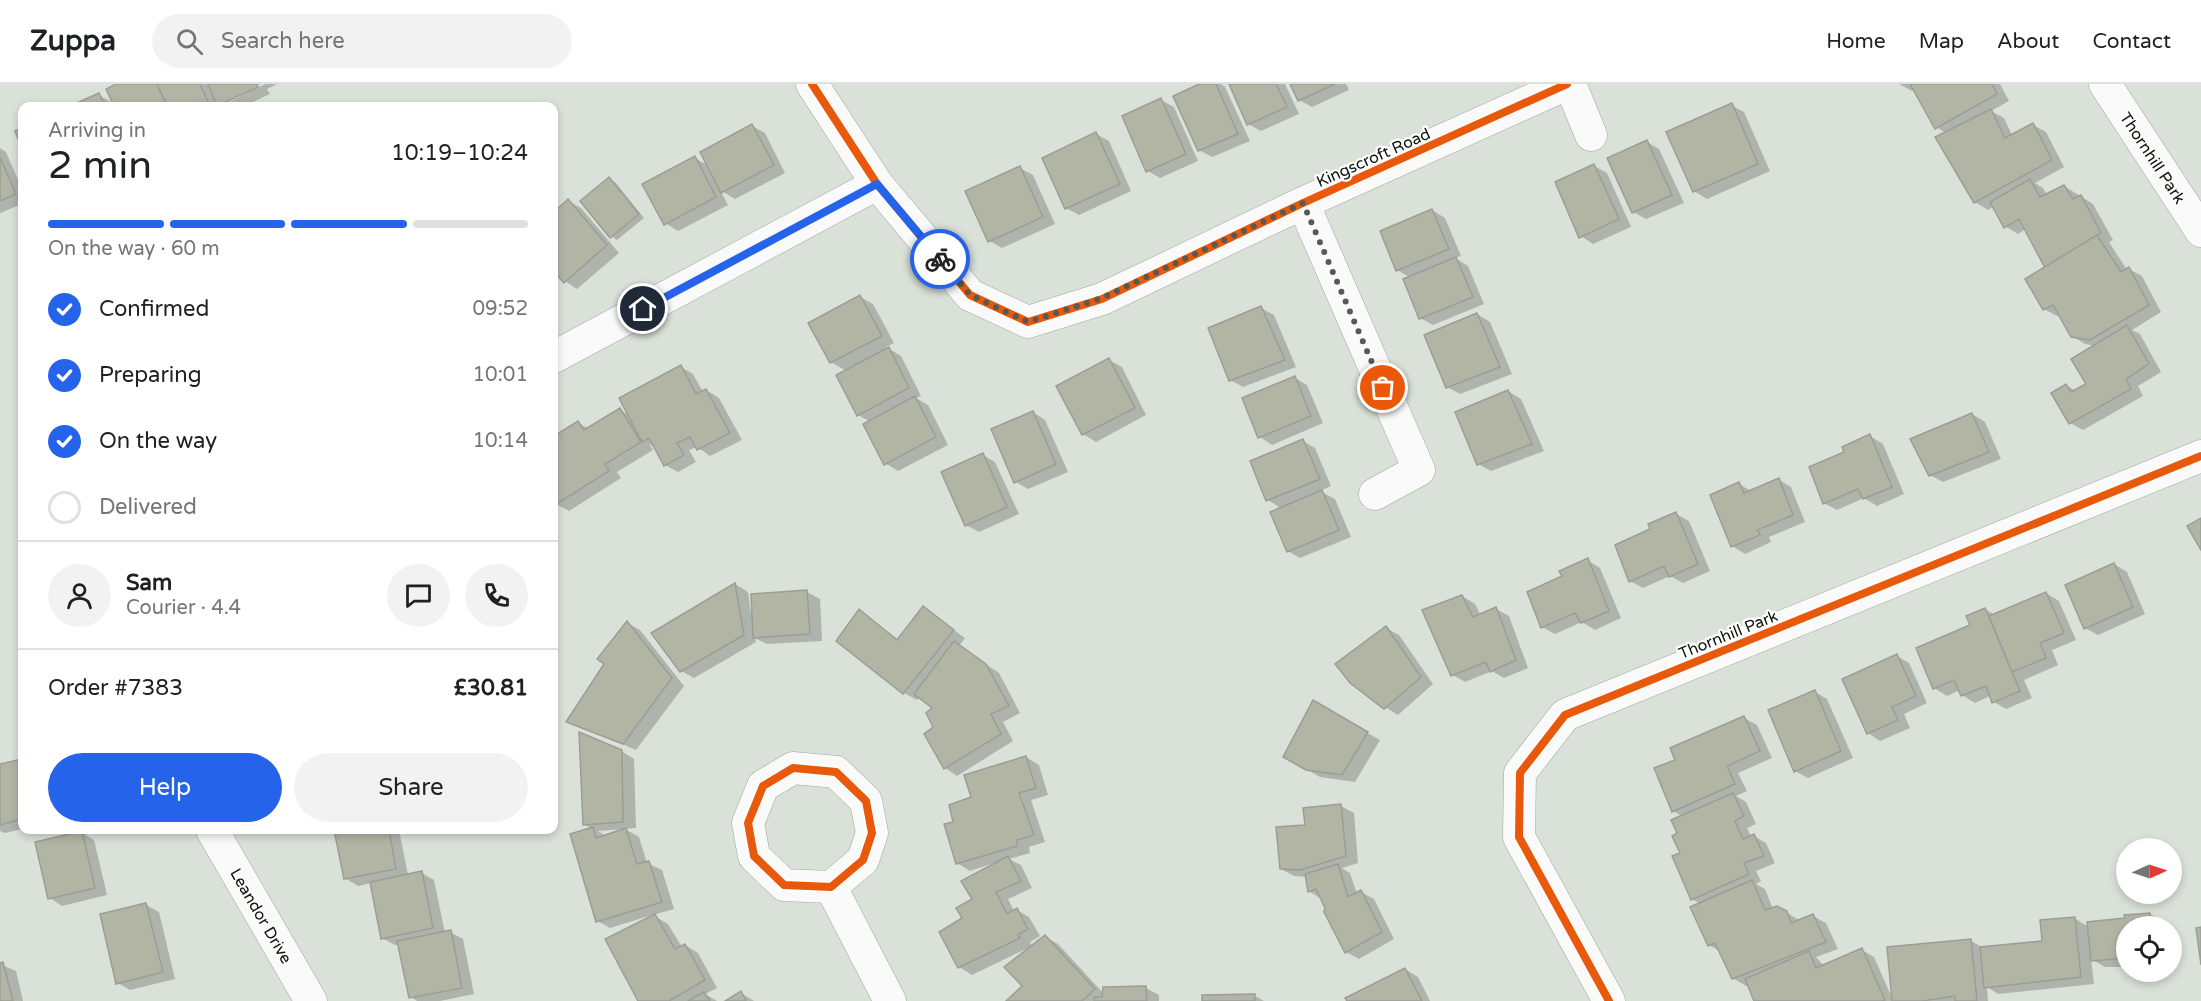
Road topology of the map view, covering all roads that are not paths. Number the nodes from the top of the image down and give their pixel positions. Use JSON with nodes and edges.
{"nodes":[{"id":1,"x":812,"y":84,"type":"edge"},
{"id":2,"x":1569,"y":84,"type":"edge"},
{"id":3,"x":2105,"y":84,"type":"edge"},
{"id":4,"x":1591,"y":135,"type":"dead end"},
{"id":5,"x":877,"y":184,"type":"junction"},
{"id":6,"x":1303,"y":203,"type":"junction"},
{"id":7,"x":2201,"y":231,"type":"edge"},
{"id":8,"x":558,"y":348,"type":"edge"},
{"id":9,"x":2201,"y":456,"type":"edge"},
{"id":10,"x":1375,"y":494,"type":"dead end"},
{"id":11,"x":214,"y":834,"type":"edge"},
{"id":12,"x":831,"y":887,"type":"dead end"},
{"id":13,"x":311,"y":1001,"type":"edge"},
{"id":14,"x":890,"y":1001,"type":"edge"},
{"id":15,"x":1609,"y":1001,"type":"edge"}],
"edges":[{"from":1,"to":5,"type":"street","name":"Kingscroft Road"},
{"from":2,"to":4,"type":"street","name":"Kingscroft Road"},
{"from":2,"to":6,"type":"street","name":"Kingscroft Road"},
{"from":3,"to":7,"type":"street","name":"Thornhill Park"},
{"from":5,"to":6,"type":"street","name":"Kingscroft Road"},
{"from":5,"to":8,"type":"street"},
{"from":6,"to":10,"type":"street"},
{"from":9,"to":15,"type":"street","name":"Thornhill Park"},
{"from":11,"to":13,"type":"street","name":"Leandor Drive"},
{"from":12,"to":14,"type":"street"}]}
